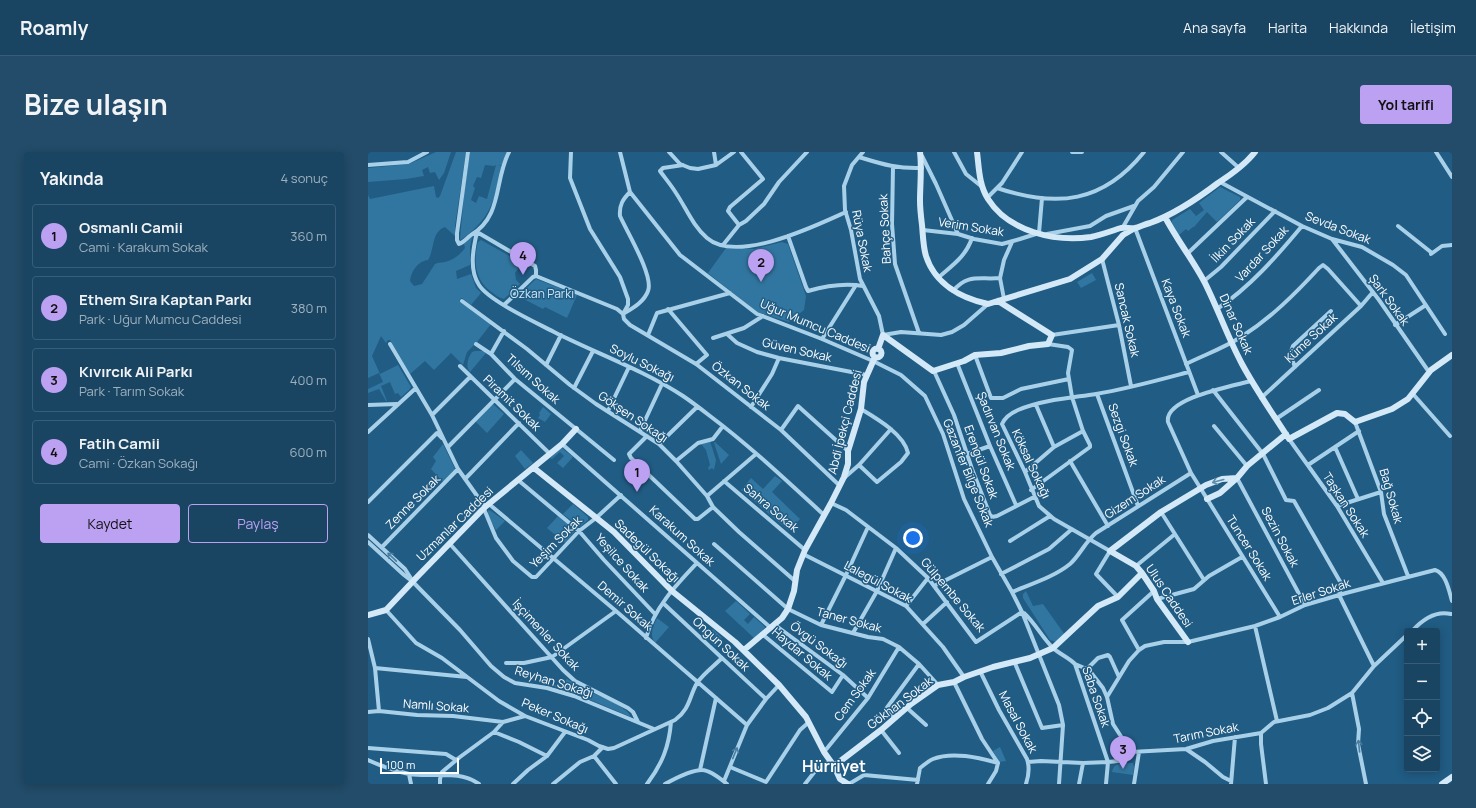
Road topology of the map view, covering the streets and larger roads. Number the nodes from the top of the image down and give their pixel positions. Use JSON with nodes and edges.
{"nodes":[{"id":1,"x":427,"y":152,"type":"edge"},
{"id":2,"x":468,"y":152,"type":"edge"},
{"id":3,"x":509,"y":152,"type":"edge"},
{"id":4,"x":571,"y":152,"type":"edge"},
{"id":5,"x":620,"y":152,"type":"edge"},
{"id":6,"x":669,"y":152,"type":"edge"},
{"id":7,"x":714,"y":152,"type":"edge"},
{"id":8,"x":734,"y":152,"type":"edge"},
{"id":9,"x":741,"y":152,"type":"edge"},
{"id":10,"x":807,"y":152,"type":"edge"},
{"id":11,"x":863,"y":152,"type":"edge"},
{"id":12,"x":920,"y":152,"type":"edge"},
{"id":13,"x":954,"y":152,"type":"edge"},
{"id":14,"x":976,"y":152,"type":"edge"},
{"id":15,"x":1021,"y":152,"type":"edge"},
{"id":16,"x":1072,"y":152,"type":"edge"},
{"id":17,"x":1082,"y":152,"type":"edge"},
{"id":18,"x":1144,"y":152,"type":"edge"},
{"id":19,"x":1183,"y":152,"type":"edge"},
{"id":20,"x":1221,"y":152,"type":"edge"},
{"id":21,"x":1255,"y":152,"type":"edge"},
{"id":22,"x":1436,"y":152,"type":"edge"},
{"id":23,"x":859,"y":157,"type":"junction"},
{"id":24,"x":683,"y":165,"type":"junction"},
{"id":25,"x":716,"y":165,"type":"junction"},
{"id":26,"x":368,"y":166,"type":"edge"},
{"id":27,"x":893,"y":167,"type":"junction"},
{"id":28,"x":922,"y":168,"type":"junction"},
{"id":29,"x":1240,"y":168,"type":"junction"},
{"id":30,"x":1452,"y":177,"type":"edge"},
{"id":31,"x":1220,"y":182,"type":"junction"},
{"id":32,"x":982,"y":186,"type":"junction"},
{"id":33,"x":997,"y":188,"type":"junction"},
{"id":34,"x":630,"y":192,"type":"junction"},
{"id":35,"x":1247,"y":197,"type":"junction"},
{"id":36,"x":987,"y":198,"type":"junction"},
{"id":37,"x":1042,"y":198,"type":"junction"},
{"id":38,"x":1135,"y":205,"type":"junction"},
{"id":39,"x":1275,"y":211,"type":"junction"},
{"id":40,"x":846,"y":212,"type":"junction"},
{"id":41,"x":1165,"y":217,"type":"junction"},
{"id":42,"x":739,"y":225,"type":"junction"},
{"id":43,"x":1302,"y":226,"type":"junction"},
{"id":44,"x":1398,"y":226,"type":"dead end"},
{"id":45,"x":1123,"y":227,"type":"junction"},
{"id":46,"x":1135,"y":228,"type":"junction"},
{"id":47,"x":923,"y":230,"type":"junction"},
{"id":48,"x":477,"y":232,"type":"junction"},
{"id":49,"x":1039,"y":233,"type":"junction"},
{"id":50,"x":958,"y":234,"type":"junction"},
{"id":51,"x":1045,"y":235,"type":"junction"},
{"id":52,"x":788,"y":236,"type":"junction"},
{"id":53,"x":972,"y":238,"type":"junction"},
{"id":54,"x":1332,"y":239,"type":"junction"},
{"id":55,"x":1012,"y":242,"type":"junction"},
{"id":56,"x":723,"y":245,"type":"junction"},
{"id":57,"x":1452,"y":245,"type":"edge"},
{"id":58,"x":1187,"y":254,"type":"junction"},
{"id":59,"x":1102,"y":260,"type":"junction"},
{"id":60,"x":536,"y":276,"type":"junction"},
{"id":61,"x":939,"y":277,"type":"junction"},
{"id":62,"x":1000,"y":278,"type":"junction"},
{"id":63,"x":1204,"y":281,"type":"junction"},
{"id":64,"x":856,"y":285,"type":"junction"},
{"id":65,"x":863,"y":286,"type":"junction"},
{"id":66,"x":953,"y":291,"type":"junction"},
{"id":67,"x":1373,"y":292,"type":"junction"},
{"id":68,"x":730,"y":293,"type":"junction"},
{"id":69,"x":1001,"y":300,"type":"junction"},
{"id":70,"x":462,"y":301,"type":"dead end"},
{"id":71,"x":988,"y":304,"type":"junction"},
{"id":72,"x":504,"y":305,"type":"junction"},
{"id":73,"x":1426,"y":305,"type":"junction"},
{"id":74,"x":1361,"y":306,"type":"junction"},
{"id":75,"x":668,"y":309,"type":"junction"},
{"id":76,"x":1218,"y":309,"type":"junction"},
{"id":77,"x":1331,"y":310,"type":"dead end"},
{"id":78,"x":623,"y":314,"type":"junction"},
{"id":79,"x":763,"y":316,"type":"junction"},
{"id":80,"x":1119,"y":325,"type":"junction"},
{"id":81,"x":1395,"y":325,"type":"junction"},
{"id":82,"x":504,"y":331,"type":"junction"},
{"id":83,"x":919,"y":333,"type":"junction"},
{"id":84,"x":727,"y":334,"type":"junction"},
{"id":85,"x":883,"y":334,"type":"junction"},
{"id":86,"x":1445,"y":334,"type":"dead end"},
{"id":87,"x":561,"y":335,"type":"junction"},
{"id":88,"x":648,"y":335,"type":"junction"},
{"id":89,"x":1052,"y":336,"type":"junction"},
{"id":90,"x":714,"y":338,"type":"dead end"},
{"id":91,"x":822,"y":339,"type":"junction"},
{"id":92,"x":1232,"y":343,"type":"junction"},
{"id":93,"x":390,"y":344,"type":"dead end"},
{"id":94,"x":476,"y":344,"type":"dead end"},
{"id":95,"x":1048,"y":344,"type":"junction"},
{"id":96,"x":593,"y":351,"type":"junction"},
{"id":97,"x":491,"y":354,"type":"junction"},
{"id":98,"x":975,"y":355,"type":"junction"},
{"id":99,"x":1452,"y":355,"type":"edge"},
{"id":100,"x":779,"y":358,"type":"junction"},
{"id":101,"x":874,"y":359,"type":"junction"},
{"id":102,"x":957,"y":363,"type":"junction"},
{"id":103,"x":696,"y":364,"type":"junction"},
{"id":104,"x":1186,"y":364,"type":"junction"},
{"id":105,"x":546,"y":365,"type":"junction"},
{"id":106,"x":460,"y":366,"type":"dead end"},
{"id":107,"x":629,"y":367,"type":"junction"},
{"id":108,"x":1295,"y":367,"type":"junction"},
{"id":109,"x":934,"y":371,"type":"junction"},
{"id":110,"x":1189,"y":372,"type":"junction"},
{"id":111,"x":1429,"y":372,"type":"junction"},
{"id":112,"x":867,"y":375,"type":"junction"},
{"id":113,"x":470,"y":377,"type":"junction"},
{"id":114,"x":515,"y":379,"type":"junction"},
{"id":115,"x":1069,"y":379,"type":"junction"},
{"id":116,"x":1251,"y":381,"type":"junction"},
{"id":117,"x":662,"y":384,"type":"junction"},
{"id":118,"x":1131,"y":386,"type":"junction"},
{"id":119,"x":416,"y":388,"type":"junction"},
{"id":120,"x":574,"y":388,"type":"junction"},
{"id":121,"x":1213,"y":390,"type":"junction"},
{"id":122,"x":1319,"y":390,"type":"dead end"},
{"id":123,"x":1097,"y":394,"type":"junction"},
{"id":124,"x":1413,"y":394,"type":"junction"},
{"id":125,"x":1198,"y":395,"type":"junction"},
{"id":126,"x":1072,"y":397,"type":"junction"},
{"id":127,"x":1261,"y":398,"type":"junction"},
{"id":128,"x":494,"y":400,"type":"junction"},
{"id":129,"x":398,"y":404,"type":"junction"},
{"id":130,"x":368,"y":405,"type":"edge"},
{"id":131,"x":1036,"y":405,"type":"junction"},
{"id":132,"x":697,"y":407,"type":"junction"},
{"id":133,"x":751,"y":407,"type":"junction"},
{"id":134,"x":861,"y":409,"type":"junction"},
{"id":135,"x":608,"y":411,"type":"junction"},
{"id":136,"x":432,"y":415,"type":"junction"},
{"id":137,"x":1276,"y":419,"type":"junction"},
{"id":138,"x":1355,"y":422,"type":"junction"},
{"id":139,"x":519,"y":423,"type":"junction"},
{"id":140,"x":723,"y":426,"type":"junction"},
{"id":141,"x":1214,"y":426,"type":"dead end"},
{"id":142,"x":576,"y":429,"type":"junction"},
{"id":143,"x":891,"y":429,"type":"junction"},
{"id":144,"x":781,"y":430,"type":"junction"},
{"id":145,"x":640,"y":431,"type":"junction"},
{"id":146,"x":1083,"y":431,"type":"junction"},
{"id":147,"x":1359,"y":431,"type":"junction"},
{"id":148,"x":368,"y":432,"type":"edge"},
{"id":149,"x":647,"y":436,"type":"junction"},
{"id":150,"x":1288,"y":436,"type":"junction"},
{"id":151,"x":1450,"y":436,"type":"dead end"},
{"id":152,"x":445,"y":442,"type":"junction"},
{"id":153,"x":562,"y":444,"type":"junction"},
{"id":154,"x":659,"y":444,"type":"junction"},
{"id":155,"x":990,"y":446,"type":"junction"},
{"id":156,"x":448,"y":447,"type":"junction"},
{"id":157,"x":1054,"y":447,"type":"junction"},
{"id":158,"x":1335,"y":447,"type":"junction"},
{"id":159,"x":848,"y":451,"type":"junction"},
{"id":160,"x":550,"y":454,"type":"junction"},
{"id":161,"x":756,"y":454,"type":"junction"},
{"id":162,"x":967,"y":454,"type":"junction"},
{"id":163,"x":1263,"y":454,"type":"junction"},
{"id":164,"x":614,"y":460,"type":"dead end"},
{"id":165,"x":676,"y":461,"type":"junction"},
{"id":166,"x":1070,"y":461,"type":"junction"},
{"id":167,"x":859,"y":465,"type":"junction"},
{"id":168,"x":1308,"y":465,"type":"junction"},
{"id":169,"x":1247,"y":466,"type":"junction"},
{"id":170,"x":534,"y":468,"type":"junction"},
{"id":171,"x":458,"y":470,"type":"junction"},
{"id":172,"x":1025,"y":472,"type":"junction"},
{"id":173,"x":1191,"y":473,"type":"junction"},
{"id":174,"x":1237,"y":478,"type":"junction"},
{"id":175,"x":465,"y":479,"type":"junction"},
{"id":176,"x":518,"y":480,"type":"junction"},
{"id":177,"x":724,"y":481,"type":"junction"},
{"id":178,"x":841,"y":482,"type":"junction"},
{"id":179,"x":1200,"y":489,"type":"junction"},
{"id":180,"x":1031,"y":490,"type":"junction"},
{"id":181,"x":1381,"y":492,"type":"junction"},
{"id":182,"x":621,"y":496,"type":"junction"},
{"id":183,"x":707,"y":496,"type":"junction"},
{"id":184,"x":1034,"y":497,"type":"junction"},
{"id":185,"x":1358,"y":499,"type":"junction"},
{"id":186,"x":1207,"y":500,"type":"junction"},
{"id":187,"x":368,"y":502,"type":"edge"},
{"id":188,"x":831,"y":503,"type":"junction"},
{"id":189,"x":713,"y":506,"type":"junction"},
{"id":190,"x":1016,"y":506,"type":"junction"},
{"id":191,"x":1138,"y":506,"type":"junction"},
{"id":192,"x":1337,"y":506,"type":"junction"},
{"id":193,"x":486,"y":507,"type":"junction"},
{"id":194,"x":1161,"y":512,"type":"junction"},
{"id":195,"x":824,"y":515,"type":"junction"},
{"id":196,"x":1050,"y":516,"type":"junction"},
{"id":197,"x":596,"y":518,"type":"junction"},
{"id":198,"x":1108,"y":526,"type":"junction"},
{"id":199,"x":868,"y":527,"type":"junction"},
{"id":200,"x":1072,"y":528,"type":"junction"},
{"id":201,"x":579,"y":531,"type":"junction"},
{"id":202,"x":1175,"y":534,"type":"junction"},
{"id":203,"x":368,"y":535,"type":"edge"},
{"id":204,"x":1089,"y":538,"type":"junction"},
{"id":205,"x":1010,"y":541,"type":"dead end"},
{"id":206,"x":368,"y":542,"type":"edge"},
{"id":207,"x":450,"y":544,"type":"junction"},
{"id":208,"x":714,"y":544,"type":"dead end"},
{"id":209,"x":382,"y":547,"type":"junction"},
{"id":210,"x":896,"y":548,"type":"junction"},
{"id":211,"x":1110,"y":551,"type":"junction"},
{"id":212,"x":804,"y":552,"type":"junction"},
{"id":213,"x":992,"y":557,"type":"junction"},
{"id":214,"x":1242,"y":557,"type":"junction"},
{"id":215,"x":554,"y":558,"type":"junction"},
{"id":216,"x":697,"y":563,"type":"junction"},
{"id":217,"x":1136,"y":566,"type":"junction"},
{"id":218,"x":1142,"y":573,"type":"junction"},
{"id":219,"x":1001,"y":574,"type":"junction"},
{"id":220,"x":846,"y":575,"type":"junction"},
{"id":221,"x":1408,"y":576,"type":"junction"},
{"id":222,"x":928,"y":578,"type":"junction"},
{"id":223,"x":1204,"y":580,"type":"junction"},
{"id":224,"x":795,"y":581,"type":"junction"},
{"id":225,"x":413,"y":582,"type":"junction"},
{"id":226,"x":1384,"y":583,"type":"junction"},
{"id":227,"x":934,"y":586,"type":"junction"},
{"id":228,"x":672,"y":590,"type":"junction"},
{"id":229,"x":877,"y":591,"type":"junction"},
{"id":230,"x":1154,"y":591,"type":"junction"},
{"id":231,"x":1012,"y":592,"type":"junction"},
{"id":232,"x":1450,"y":593,"type":"edge"},
{"id":233,"x":1339,"y":595,"type":"junction"},
{"id":234,"x":1118,"y":597,"type":"junction"},
{"id":235,"x":1157,"y":599,"type":"junction"},
{"id":236,"x":1452,"y":601,"type":"edge"},
{"id":237,"x":947,"y":602,"type":"junction"},
{"id":238,"x":663,"y":603,"type":"junction"},
{"id":239,"x":1305,"y":605,"type":"junction"},
{"id":240,"x":906,"y":606,"type":"junction"},
{"id":241,"x":1452,"y":609,"type":"edge"},
{"id":242,"x":386,"y":610,"type":"junction"},
{"id":243,"x":788,"y":610,"type":"junction"},
{"id":244,"x":616,"y":611,"type":"junction"},
{"id":245,"x":1022,"y":612,"type":"junction"},
{"id":246,"x":655,"y":614,"type":"junction"},
{"id":247,"x":368,"y":615,"type":"edge"},
{"id":248,"x":1452,"y":616,"type":"edge"},
{"id":249,"x":1280,"y":617,"type":"junction"},
{"id":250,"x":924,"y":624,"type":"junction"},
{"id":251,"x":820,"y":625,"type":"junction"},
{"id":252,"x":773,"y":626,"type":"junction"},
{"id":253,"x":1255,"y":626,"type":"junction"},
{"id":254,"x":1415,"y":628,"type":"edge"},
{"id":255,"x":854,"y":633,"type":"junction"},
{"id":256,"x":762,"y":634,"type":"junction"},
{"id":257,"x":646,"y":638,"type":"junction"},
{"id":258,"x":368,"y":639,"type":"edge"},
{"id":259,"x":1404,"y":639,"type":"edge"},
{"id":260,"x":1188,"y":642,"type":"junction"},
{"id":261,"x":899,"y":647,"type":"junction"},
{"id":262,"x":1053,"y":648,"type":"junction"},
{"id":263,"x":744,"y":650,"type":"junction"},
{"id":264,"x":1139,"y":650,"type":"junction"},
{"id":265,"x":1040,"y":654,"type":"junction"},
{"id":266,"x":552,"y":658,"type":"junction"},
{"id":267,"x":722,"y":658,"type":"junction"},
{"id":268,"x":1014,"y":661,"type":"junction"},
{"id":269,"x":506,"y":663,"type":"dead end"},
{"id":270,"x":919,"y":664,"type":"junction"},
{"id":271,"x":1075,"y":664,"type":"junction"},
{"id":272,"x":1374,"y":666,"type":"junction"},
{"id":273,"x":376,"y":668,"type":"junction"},
{"id":274,"x":1087,"y":669,"type":"junction"},
{"id":275,"x":980,"y":671,"type":"junction"},
{"id":276,"x":843,"y":676,"type":"junction"},
{"id":277,"x":468,"y":677,"type":"junction"},
{"id":278,"x":964,"y":677,"type":"junction"},
{"id":279,"x":1119,"y":677,"type":"junction"},
{"id":280,"x":698,"y":682,"type":"junction"},
{"id":281,"x":954,"y":682,"type":"junction"},
{"id":282,"x":779,"y":685,"type":"junction"},
{"id":283,"x":938,"y":685,"type":"junction"},
{"id":284,"x":1352,"y":693,"type":"junction"},
{"id":285,"x":1107,"y":697,"type":"junction"},
{"id":286,"x":716,"y":698,"type":"junction"},
{"id":287,"x":868,"y":698,"type":"junction"},
{"id":288,"x":766,"y":699,"type":"junction"},
{"id":289,"x":907,"y":708,"type":"junction"},
{"id":290,"x":379,"y":711,"type":"junction"},
{"id":291,"x":368,"y":712,"type":"edge"},
{"id":292,"x":525,"y":716,"type":"junction"},
{"id":293,"x":895,"y":718,"type":"junction"},
{"id":294,"x":1277,"y":721,"type":"junction"},
{"id":295,"x":503,"y":722,"type":"junction"},
{"id":296,"x":671,"y":722,"type":"junction"},
{"id":297,"x":809,"y":722,"type":"junction"},
{"id":298,"x":638,"y":723,"type":"junction"},
{"id":299,"x":747,"y":725,"type":"junction"},
{"id":300,"x":926,"y":725,"type":"dead end"},
{"id":301,"x":1063,"y":725,"type":"junction"},
{"id":302,"x":654,"y":729,"type":"junction"},
{"id":303,"x":881,"y":730,"type":"junction"},
{"id":304,"x":494,"y":732,"type":"junction"},
{"id":305,"x":565,"y":732,"type":"junction"},
{"id":306,"x":1261,"y":732,"type":"junction"},
{"id":307,"x":1235,"y":737,"type":"junction"},
{"id":308,"x":603,"y":747,"type":"junction"},
{"id":309,"x":368,"y":748,"type":"edge"},
{"id":310,"x":1186,"y":750,"type":"junction"},
{"id":311,"x":824,"y":752,"type":"junction"},
{"id":312,"x":1131,"y":752,"type":"junction"},
{"id":313,"x":1139,"y":752,"type":"junction"},
{"id":314,"x":899,"y":753,"type":"dead end"},
{"id":315,"x":547,"y":756,"type":"junction"},
{"id":316,"x":594,"y":756,"type":"junction"},
{"id":317,"x":368,"y":760,"type":"edge"},
{"id":318,"x":456,"y":760,"type":"junction"},
{"id":319,"x":1028,"y":762,"type":"junction"},
{"id":320,"x":1061,"y":762,"type":"junction"},
{"id":321,"x":1108,"y":762,"type":"junction"},
{"id":322,"x":998,"y":763,"type":"junction"},
{"id":323,"x":1083,"y":763,"type":"junction"},
{"id":324,"x":833,"y":764,"type":"junction"},
{"id":325,"x":730,"y":767,"type":"junction"},
{"id":326,"x":700,"y":770,"type":"junction"},
{"id":327,"x":409,"y":774,"type":"junction"},
{"id":328,"x":441,"y":774,"type":"junction"},
{"id":329,"x":1452,"y":777,"type":"edge"},
{"id":330,"x":839,"y":782,"type":"edge"},
{"id":331,"x":917,"y":782,"type":"edge"},
{"id":332,"x":1231,"y":782,"type":"edge"},
{"id":333,"x":726,"y":783,"type":"edge"},
{"id":334,"x":411,"y":784,"type":"edge"},
{"id":335,"x":440,"y":784,"type":"edge"},
{"id":336,"x":479,"y":784,"type":"edge"},
{"id":337,"x":513,"y":784,"type":"edge"},
{"id":338,"x":554,"y":784,"type":"edge"},
{"id":339,"x":616,"y":784,"type":"edge"},
{"id":340,"x":647,"y":784,"type":"edge"},
{"id":341,"x":665,"y":784,"type":"edge"},
{"id":342,"x":805,"y":784,"type":"edge"},
{"id":343,"x":848,"y":784,"type":"edge"},
{"id":344,"x":988,"y":784,"type":"edge"},
{"id":345,"x":1026,"y":784,"type":"edge"},
{"id":346,"x":1059,"y":784,"type":"edge"},
{"id":347,"x":1079,"y":784,"type":"edge"},
{"id":348,"x":1106,"y":784,"type":"edge"},
{"id":349,"x":1134,"y":784,"type":"edge"},
{"id":350,"x":1266,"y":784,"type":"edge"},
{"id":351,"x":1366,"y":784,"type":"edge"},
{"id":352,"x":1442,"y":784,"type":"edge"}],
"edges":[{"from":1,"to":26,"type":"street"},
{"from":2,"to":48,"type":"street"},
{"from":3,"to":48,"type":"street"},
{"from":4,"to":78,"type":"street"},
{"from":5,"to":34,"type":"street"},
{"from":6,"to":24,"type":"street"},
{"from":7,"to":25,"type":"street"},
{"from":8,"to":25,"type":"street"},
{"from":9,"to":42,"type":"street"},
{"from":10,"to":42,"type":"street"},
{"from":11,"to":23,"type":"street","name":"Rüya Sokak"},
{"from":12,"to":28,"type":"street"},
{"from":12,"to":50,"type":"street"},
{"from":13,"to":32,"type":"street"},
{"from":14,"to":32,"type":"street"},
{"from":15,"to":33,"type":"street"},
{"from":16,"to":17,"type":"street"},
{"from":18,"to":37,"type":"street"},
{"from":19,"to":38,"type":"street"},
{"from":20,"to":29,"type":"street"},
{"from":21,"to":29,"type":"street"},
{"from":22,"to":30,"type":"street"},
{"from":23,"to":27,"type":"street"},
{"from":23,"to":40,"type":"street","name":"Rüya Sokak"},
{"from":24,"to":25,"type":"street"},
{"from":24,"to":56,"type":"street"},
{"from":27,"to":28,"type":"street"},
{"from":27,"to":83,"type":"street","name":"Bahçe Sokak"},
{"from":28,"to":47,"type":"street"},
{"from":29,"to":31,"type":"street"},
{"from":31,"to":35,"type":"street","name":"Sevda Sokak"},
{"from":31,"to":41,"type":"street"},
{"from":32,"to":36,"type":"street"},
{"from":33,"to":36,"type":"street"},
{"from":33,"to":37,"type":"street"},
{"from":34,"to":68,"type":"street","name":"Uğur Mumcu Caddesi"},
{"from":34,"to":78,"type":"street"},
{"from":35,"to":39,"type":"street","name":"Sevda Sokak"},
{"from":35,"to":58,"type":"street"},
{"from":36,"to":49,"type":"street"},
{"from":37,"to":49,"type":"street"},
{"from":38,"to":45,"type":"street"},
{"from":38,"to":51,"type":"street"},
{"from":39,"to":43,"type":"street","name":"Sevda Sokak"},
{"from":39,"to":63,"type":"street","name":"İlkin Sokak"},
{"from":40,"to":52,"type":"street"},
{"from":40,"to":65,"type":"street","name":"Rüya Sokak"},
{"from":41,"to":46,"type":"street"},
{"from":41,"to":58,"type":"street","name":"Dinar Sokak"},
{"from":42,"to":56,"type":"street"},
{"from":43,"to":54,"type":"street","name":"Sevda Sokak"},
{"from":43,"to":76,"type":"street","name":"Vardar Sokak"},
{"from":44,"to":57,"type":"street"},
{"from":45,"to":46,"type":"street"},
{"from":45,"to":51,"type":"street"},
{"from":46,"to":59,"type":"street"},
{"from":46,"to":104,"type":"street","name":"Kaya Sokak"},
{"from":47,"to":50,"type":"street","name":"Verim Sokak"},
{"from":47,"to":61,"type":"street"},
{"from":48,"to":60,"type":"street"},
{"from":48,"to":72,"type":"street","name":"Soylu Sokağı"},
{"from":49,"to":51,"type":"street"},
{"from":49,"to":55,"type":"street","name":"Verim Sokak"},
{"from":50,"to":53,"type":"street","name":"Verim Sokak"},
{"from":52,"to":56,"type":"street"},
{"from":52,"to":64,"type":"street"},
{"from":53,"to":55,"type":"street","name":"Verim Sokak"},
{"from":53,"to":61,"type":"street"},
{"from":54,"to":67,"type":"street","name":"Şark Sokak"},
{"from":54,"to":73,"type":"street","name":"Sevda Sokak"},
{"from":55,"to":62,"type":"street"},
{"from":58,"to":63,"type":"street","name":"Dinar Sokak"},
{"from":59,"to":69,"type":"street"},
{"from":59,"to":80,"type":"street","name":"Sancak Sokak"},
{"from":60,"to":72,"type":"street"},
{"from":60,"to":78,"type":"street","name":"Özkan Sokak"},
{"from":61,"to":66,"type":"street"},
{"from":62,"to":66,"type":"street"},
{"from":62,"to":69,"type":"street"},
{"from":63,"to":76,"type":"street","name":"Dinar Sokak"},
{"from":64,"to":65,"type":"street"},
{"from":64,"to":91,"type":"street"},
{"from":65,"to":85,"type":"street","name":"Rüya Sokak"},
{"from":66,"to":71,"type":"street"},
{"from":67,"to":74,"type":"street","name":"Küme Sokak"},
{"from":67,"to":81,"type":"street","name":"Şark Sokak"},
{"from":68,"to":75,"type":"street"},
{"from":68,"to":79,"type":"street","name":"Uğur Mumcu Caddesi"},
{"from":69,"to":71,"type":"street"},
{"from":69,"to":89,"type":"street"},
{"from":70,"to":82,"type":"street","name":"Gökşen Sokağı"},
{"from":71,"to":83,"type":"street"},
{"from":72,"to":87,"type":"street","name":"Soylu Sokağı"},
{"from":73,"to":81,"type":"street"},
{"from":73,"to":86,"type":"street","name":"Sevda Sokak"},
{"from":74,"to":92,"type":"street"},
{"from":74,"to":108,"type":"street","name":"Küme Sokak"},
{"from":75,"to":88,"type":"street"},
{"from":75,"to":103,"type":"street"},
{"from":76,"to":92,"type":"street","name":"Dinar Sokak"},
{"from":77,"to":108,"type":"street"},
{"from":78,"to":88,"type":"street","name":"Özkan Sokak"},
{"from":79,"to":84,"type":"street"},
{"from":79,"to":91,"type":"street","name":"Uğur Mumcu Caddesi"},
{"from":80,"to":89,"type":"street"},
{"from":80,"to":118,"type":"street","name":"Sancak Sokak"},
{"from":81,"to":111,"type":"street","name":"Şark Sokak"},
{"from":82,"to":97,"type":"street"},
{"from":82,"to":105,"type":"street","name":"Gökşen Sokağı"},
{"from":83,"to":85,"type":"street"},
{"from":84,"to":90,"type":"street"},
{"from":84,"to":100,"type":"street","name":"Güven Sokak"},
{"from":85,"to":101,"type":"street","name":"Abdi İpekçi Caddesi"},
{"from":85,"to":109,"type":"street"},
{"from":87,"to":96,"type":"street","name":"Soylu Sokağı"},
{"from":87,"to":105,"type":"street"},
{"from":88,"to":103,"type":"street","name":"Özkan Sokak"},
{"from":89,"to":95,"type":"street"},
{"from":91,"to":101,"type":"street","name":"Uğur Mumcu Caddesi"},
{"from":92,"to":104,"type":"street"},
{"from":92,"to":116,"type":"street","name":"Dinar Sokak"},
{"from":93,"to":119,"type":"street","name":"Demir Sokak"},
{"from":94,"to":97,"type":"street","name":"Tılsım Sokak"},
{"from":95,"to":98,"type":"street"},
{"from":95,"to":115,"type":"street"},
{"from":96,"to":107,"type":"street","name":"Soylu Sokağı"},
{"from":96,"to":120,"type":"street"},
{"from":97,"to":114,"type":"street","name":"Tılsım Sokak"},
{"from":98,"to":102,"type":"street"},
{"from":98,"to":115,"type":"street"},
{"from":99,"to":111,"type":"street"},
{"from":100,"to":112,"type":"street","name":"Güven Sokak"},
{"from":100,"to":133,"type":"street"},
{"from":101,"to":112,"type":"street","name":"Abdi İpekçi Caddesi"},
{"from":101,"to":213,"type":"street","name":"Gazanfer Bilge Sokak"},
{"from":102,"to":109,"type":"street"},
{"from":102,"to":155,"type":"street","name":"Şadırvan Sokak"},
{"from":103,"to":133,"type":"street","name":"Özkan Sokak"},
{"from":104,"to":110,"type":"street","name":"Kaya Sokak"},
{"from":105,"to":120,"type":"street","name":"Gökşen Sokağı"},
{"from":106,"to":113,"type":"street","name":"Piramit Sokak"},
{"from":107,"to":117,"type":"street","name":"Soylu Sokağı"},
{"from":107,"to":135,"type":"street"},
{"from":108,"to":127,"type":"street","name":"Küme Sokak"},
{"from":109,"to":162,"type":"street","name":"Erengül Sokak"},
{"from":110,"to":118,"type":"street","name":"Köksal Sokağı"},
{"from":110,"to":125,"type":"street","name":"Kaya Sokak"},
{"from":111,"to":124,"type":"street"},
{"from":112,"to":134,"type":"street","name":"Abdi İpekçi Caddesi"},
{"from":113,"to":128,"type":"street","name":"Piramit Sokak"},
{"from":113,"to":136,"type":"street"},
{"from":114,"to":128,"type":"street"},
{"from":114,"to":142,"type":"street","name":"Tılsım Sokak"},
{"from":115,"to":126,"type":"street"},
{"from":116,"to":121,"type":"street"},
{"from":116,"to":127,"type":"street","name":"Dinar Sokak"},
{"from":117,"to":132,"type":"street","name":"Soylu Sokağı"},
{"from":117,"to":145,"type":"street"},
{"from":118,"to":123,"type":"street","name":"Köksal Sokağı"},
{"from":119,"to":129,"type":"street"},
{"from":119,"to":136,"type":"street","name":"Demir Sokak"},
{"from":120,"to":135,"type":"street","name":"Gökşen Sokağı"},
{"from":121,"to":125,"type":"street"},
{"from":121,"to":163,"type":"street"},
{"from":122,"to":137,"type":"street"},
{"from":123,"to":126,"type":"street","name":"Köksal Sokağı"},
{"from":123,"to":191,"type":"street","name":"Sezgi Sokak"},
{"from":124,"to":138,"type":"street"},
{"from":124,"to":151,"type":"street"},
{"from":125,"to":173,"type":"street","name":"Tuncer Sokak"},
{"from":126,"to":131,"type":"street","name":"Köksal Sokağı"},
{"from":126,"to":146,"type":"street"},
{"from":127,"to":137,"type":"street","name":"Dinar Sokak"},
{"from":128,"to":139,"type":"street","name":"Piramit Sokak"},
{"from":128,"to":156,"type":"street"},
{"from":129,"to":130,"type":"street"},
{"from":129,"to":148,"type":"street"},
{"from":131,"to":157,"type":"street"},
{"from":131,"to":172,"type":"street","name":"Köksal Sokağı"},
{"from":132,"to":140,"type":"street","name":"Soylu Sokağı"},
{"from":132,"to":154,"type":"street"},
{"from":133,"to":144,"type":"street","name":"Özkan Sokak"},
{"from":134,"to":143,"type":"street"},
{"from":134,"to":159,"type":"street","name":"Abdi İpekçi Caddesi"},
{"from":135,"to":145,"type":"street","name":"Gökşen Sokağı"},
{"from":136,"to":152,"type":"street","name":"Demir Sokak"},
{"from":137,"to":150,"type":"street","name":"Dinar Sokak"},
{"from":138,"to":147,"type":"street","name":"Bağ Sokak"},
{"from":138,"to":150,"type":"street"},
{"from":139,"to":160,"type":"street","name":"Piramit Sokak"},
{"from":139,"to":175,"type":"street"},
{"from":140,"to":161,"type":"street","name":"Soylu Sokağı"},
{"from":140,"to":165,"type":"street"},
{"from":141,"to":169,"type":"street"},
{"from":142,"to":153,"type":"street","name":"Uzmanlar Caddesi"},
{"from":142,"to":164,"type":"street","name":"Tılsım Sokak"},
{"from":143,"to":167,"type":"street"},
{"from":143,"to":167,"type":"street"},
{"from":144,"to":159,"type":"street"},
{"from":144,"to":178,"type":"street","name":"Özkan Sokak"},
{"from":145,"to":149,"type":"street","name":"Gökşen Sokağı"},
{"from":146,"to":157,"type":"street"},
{"from":146,"to":166,"type":"street"},
{"from":147,"to":158,"type":"street"},
{"from":147,"to":181,"type":"street","name":"Bağ Sokak"},
{"from":149,"to":154,"type":"street","name":"Gökşen Sokağı"},
{"from":149,"to":189,"type":"street"},
{"from":150,"to":163,"type":"street"},
{"from":150,"to":168,"type":"street","name":"Taşkan Sokak"},
{"from":152,"to":156,"type":"street","name":"Demir Sokak"},
{"from":152,"to":187,"type":"street"},
{"from":153,"to":160,"type":"street","name":"Uzmanlar Caddesi"},
{"from":153,"to":182,"type":"street","name":"Karakum Sokak"},
{"from":154,"to":165,"type":"street","name":"Gökşen Sokağı"},
{"from":155,"to":162,"type":"street"},
{"from":155,"to":190,"type":"street","name":"Şadırvan Sokak"},
{"from":156,"to":171,"type":"street","name":"Demir Sokak"},
{"from":157,"to":172,"type":"street"},
{"from":158,"to":168,"type":"street"},
{"from":158,"to":185,"type":"street"},
{"from":159,"to":178,"type":"street","name":"Abdi İpekçi Caddesi"},
{"from":160,"to":170,"type":"street","name":"Uzmanlar Caddesi"},
{"from":161,"to":177,"type":"street"},
{"from":161,"to":195,"type":"street","name":"Soylu Sokağı"},
{"from":162,"to":190,"type":"street","name":"Erengül Sokak"},
{"from":163,"to":169,"type":"street"},
{"from":163,"to":233,"type":"street"},
{"from":165,"to":183,"type":"street","name":"Gökşen Sokağı"},
{"from":166,"to":180,"type":"street"},
{"from":166,"to":198,"type":"street"},
{"from":167,"to":178,"type":"street"},
{"from":168,"to":192,"type":"street","name":"Taşkan Sokak"},
{"from":169,"to":174,"type":"street"},
{"from":170,"to":176,"type":"street","name":"Uzmanlar Caddesi"},
{"from":170,"to":197,"type":"street","name":"Sadegül Sokağı"},
{"from":171,"to":175,"type":"street","name":"Demir Sokak"},
{"from":171,"to":209,"type":"street","name":"Zenne Sokak"},
{"from":172,"to":180,"type":"street","name":"Köksal Sokağı"},
{"from":173,"to":179,"type":"street","name":"Tuncer Sokak"},
{"from":173,"to":191,"type":"street","name":"Gizem Sokak"},
{"from":174,"to":179,"type":"street","one_way":true},
{"from":174,"to":186,"type":"street"},
{"from":174,"to":239,"type":"street","name":"Sezin Sokak"},
{"from":175,"to":193,"type":"street","name":"Demir Sokak"},
{"from":176,"to":193,"type":"street","name":"Uzmanlar Caddesi"},
{"from":176,"to":201,"type":"street","name":"Yeşilce Sokak"},
{"from":177,"to":183,"type":"street"},
{"from":177,"to":212,"type":"street","name":"Sahra Sokak"},
{"from":178,"to":188,"type":"street","name":"Abdi İpekçi Caddesi"},
{"from":179,"to":186,"type":"street","name":"Tuncer Sokak"},
{"from":179,"to":194,"type":"street"},
{"from":180,"to":184,"type":"street","name":"Köksal Sokağı"},
{"from":181,"to":185,"type":"street"},
{"from":181,"to":221,"type":"street","name":"Bağ Sokak"},
{"from":182,"to":197,"type":"street","name":"Yeşim Sokak"},
{"from":182,"to":216,"type":"street","name":"Karakum Sokak"},
{"from":183,"to":189,"type":"street","name":"Gökşen Sokağı"},
{"from":184,"to":190,"type":"street","name":"Erengül Sokak"},
{"from":184,"to":196,"type":"street","name":"Köksal Sokağı"},
{"from":185,"to":192,"type":"street"},
{"from":186,"to":214,"type":"street","name":"Tuncer Sokak"},
{"from":188,"to":195,"type":"street","name":"Abdi İpekçi Caddesi"},
{"from":188,"to":199,"type":"street","name":"Gülpembe Sokak"},
{"from":189,"to":224,"type":"street","name":"Gökşen Sokağı"},
{"from":191,"to":198,"type":"street","name":"Gizem Sokak"},
{"from":192,"to":226,"type":"street","name":"Taşkan Sokak"},
{"from":193,"to":207,"type":"street","name":"Uzmanlar Caddesi"},
{"from":193,"to":215,"type":"street","name":"Demir Sokak"},
{"from":193,"to":215,"type":"street","name":"Yeşim Sokak"},
{"from":194,"to":202,"type":"street"},
{"from":194,"to":211,"type":"street"},
{"from":195,"to":212,"type":"street","name":"Abdi İpekçi Caddesi"},
{"from":196,"to":200,"type":"street","name":"Köksal Sokağı"},
{"from":196,"to":205,"type":"street"},
{"from":197,"to":201,"type":"street","name":"Yeşim Sokak"},
{"from":197,"to":228,"type":"street","name":"Sadegül Sokağı"},
{"from":198,"to":204,"type":"street","name":"Gizem Sokak"},
{"from":199,"to":210,"type":"street","name":"Gülpembe Sokak"},
{"from":199,"to":220,"type":"street"},
{"from":200,"to":204,"type":"street","name":"Köksal Sokağı"},
{"from":200,"to":219,"type":"street"},
{"from":201,"to":215,"type":"street","name":"Yeşim Sokak"},
{"from":201,"to":246,"type":"street","name":"Yeşilce Sokak"},
{"from":202,"to":217,"type":"street"},
{"from":202,"to":223,"type":"street"},
{"from":203,"to":209,"type":"street","name":"Reyhan Sokağı"},
{"from":204,"to":211,"type":"street","name":"Köksal Sokağı"},
{"from":204,"to":231,"type":"street"},
{"from":206,"to":225,"type":"street","name":"Reyhan Sokağı"},
{"from":207,"to":225,"type":"street","name":"Uzmanlar Caddesi"},
{"from":207,"to":266,"type":"street","name":"İşçimenler Sokak"},
{"from":208,"to":243,"type":"street","name":"Taner Sokak"},
{"from":225,"to":209,"type":"street","name":"Reyhan Sokağı","one_way":true},
{"from":210,"to":222,"type":"street","name":"Gülpembe Sokak"},
{"from":210,"to":229,"type":"street"},
{"from":211,"to":217,"type":"street","name":"Ulus Caddesi"},
{"from":211,"to":234,"type":"street"},
{"from":212,"to":220,"type":"street","name":"Lalegül Sokak"},
{"from":212,"to":224,"type":"street","name":"Abdi İpekçi Caddesi"},
{"from":213,"to":219,"type":"street","name":"Gazanfer Bilge Sokak"},
{"from":213,"to":227,"type":"street"},
{"from":214,"to":223,"type":"street"},
{"from":214,"to":249,"type":"street","name":"Tuncer Sokak"},
{"from":215,"to":244,"type":"street","name":"Demir Sokak"},
{"from":216,"to":228,"type":"street"},
{"from":216,"to":252,"type":"street","name":"Karakum Sokak"},
{"from":217,"to":218,"type":"street","name":"Ulus Caddesi"},
{"from":218,"to":230,"type":"street","name":"Ulus Caddesi"},
{"from":218,"to":234,"type":"street"},
{"from":219,"to":231,"type":"street","name":"Gazanfer Bilge Sokak"},
{"from":220,"to":229,"type":"street","name":"Lalegül Sokak"},
{"from":220,"to":251,"type":"street"},
{"from":221,"to":226,"type":"street","name":"Erler Sokak"},
{"from":221,"to":232,"type":"street","name":"Erler Sokak"},
{"from":222,"to":227,"type":"street","name":"Gülpembe Sokak"},
{"from":222,"to":240,"type":"street"},
{"from":223,"to":235,"type":"street"},
{"from":224,"to":243,"type":"street","name":"Abdi İpekçi Caddesi"},
{"from":225,"to":242,"type":"street","name":"Uzmanlar Caddesi"},
{"from":225,"to":298,"type":"street","name":"Reyhan Sokağı"},
{"from":226,"to":233,"type":"street","name":"Erler Sokak"},
{"from":227,"to":237,"type":"street","name":"Gülpembe Sokak"},
{"from":228,"to":238,"type":"street"},
{"from":228,"to":263,"type":"street","name":"Sadegül Sokağı"},
{"from":229,"to":240,"type":"street","name":"Lalegül Sokak"},
{"from":229,"to":255,"type":"street"},
{"from":230,"to":235,"type":"street","name":"Ulus Caddesi"},
{"from":230,"to":264,"type":"street"},
{"from":231,"to":245,"type":"street","name":"Gazanfer Bilge Sokak"},
{"from":232,"to":236,"type":"street"},
{"from":233,"to":239,"type":"street","name":"Erler Sokak"},
{"from":233,"to":272,"type":"street"},
{"from":234,"to":262,"type":"street","name":"Gökhan Sokak"},
{"from":235,"to":260,"type":"street","name":"Ulus Caddesi"},
{"from":237,"to":245,"type":"street","name":"Gülpembe Sokak"},
{"from":237,"to":250,"type":"street"},
{"from":238,"to":246,"type":"street"},
{"from":238,"to":267,"type":"street","name":"Ongun Sokak"},
{"from":239,"to":249,"type":"street","name":"Erler Sokak"},
{"from":240,"to":250,"type":"street","name":"Lalegül Sokak"},
{"from":241,"to":248,"type":"street"},
{"from":242,"to":247,"type":"street"},
{"from":242,"to":277,"type":"street","name":"Peker Sokağı"},
{"from":243,"to":251,"type":"street","name":"Taner Sokak"},
{"from":243,"to":252,"type":"street","name":"Abdi İpekçi Caddesi"},
{"from":244,"to":257,"type":"street","name":"Demir Sokak"},
{"from":244,"to":266,"type":"street"},
{"from":245,"to":262,"type":"street","name":"Saba Sokak"},
{"from":245,"to":265,"type":"street","name":"Gazanfer Bilge Sokak"},
{"from":246,"to":257,"type":"street"},
{"from":248,"to":254,"type":"street"},
{"from":249,"to":253,"type":"street","name":"Erler Sokak"},
{"from":250,"to":278,"type":"street","name":"Lalegül Sokak"},
{"from":251,"to":255,"type":"street","name":"Taner Sokak"},
{"from":252,"to":256,"type":"street","name":"Abdi İpekçi Caddesi"},
{"from":252,"to":276,"type":"street","name":"Övgü Sokağı"},
{"from":253,"to":260,"type":"street","name":"Erler Sokak"},
{"from":253,"to":294,"type":"street"},
{"from":255,"to":261,"type":"street","name":"Taner Sokak"},
{"from":256,"to":263,"type":"street","name":"Abdi İpekçi Caddesi"},
{"from":256,"to":276,"type":"street","name":"Haydar Sokak"},
{"from":257,"to":280,"type":"street","name":"Demir Sokak"},
{"from":258,"to":273,"type":"street"},
{"from":259,"to":272,"type":"street"},
{"from":260,"to":264,"type":"street","name":"Erler Sokak"},
{"from":261,"to":270,"type":"street","name":"Taner Sokak"},
{"from":261,"to":287,"type":"street","name":"Cem Sokak"},
{"from":262,"to":265,"type":"street","name":"Gökhan Sokak"},
{"from":262,"to":271,"type":"street","name":"Saba Sokak"},
{"from":263,"to":282,"type":"street"},
{"from":264,"to":279,"type":"street"},
{"from":265,"to":268,"type":"street","name":"Gökhan Sokak"},
{"from":265,"to":301,"type":"street","name":"Gazanfer Bilge Sokak"},
{"from":266,"to":269,"type":"street"},
{"from":266,"to":298,"type":"street","name":"İşçimenler Sokak"},
{"from":267,"to":280,"type":"street"},
{"from":267,"to":288,"type":"street","name":"Ongun Sokak"},
{"from":268,"to":275,"type":"street","name":"Gökhan Sokak"},
{"from":268,"to":301,"type":"street"},
{"from":270,"to":283,"type":"street","name":"Taner Sokak"},
{"from":270,"to":293,"type":"street"},
{"from":271,"to":274,"type":"street"},
{"from":271,"to":321,"type":"street","name":"Saba Sokak"},
{"from":272,"to":284,"type":"street"},
{"from":273,"to":277,"type":"street"},
{"from":273,"to":290,"type":"street"},
{"from":274,"to":279,"type":"street"},
{"from":274,"to":285,"type":"street"},
{"from":275,"to":278,"type":"street","name":"Gökhan Sokak"},
{"from":275,"to":319,"type":"street","name":"Masal Sokak"},
{"from":276,"to":287,"type":"street","name":"Övgü Sokağı"},
{"from":277,"to":292,"type":"street","name":"Peker Sokağı"},
{"from":278,"to":281,"type":"street","name":"Gökhan Sokak"},
{"from":279,"to":285,"type":"street"},
{"from":280,"to":286,"type":"street","name":"Demir Sokak"},
{"from":280,"to":296,"type":"street","name":"Peker Sokağı"},
{"from":281,"to":283,"type":"street","name":"Gökhan Sokak"},
{"from":281,"to":322,"type":"street"},
{"from":282,"to":288,"type":"street"},
{"from":282,"to":297,"type":"street"},
{"from":283,"to":289,"type":"street","name":"Gökhan Sokak"},
{"from":284,"to":294,"type":"street"},
{"from":351,"to":284,"type":"street","one_way":true},
{"from":285,"to":312,"type":"street"},
{"from":286,"to":299,"type":"street","name":"Demir Sokak"},
{"from":286,"to":326,"type":"street"},
{"from":287,"to":311,"type":"street","name":"Cem Sokak"},
{"from":288,"to":299,"type":"street"},
{"from":289,"to":293,"type":"street","name":"Gökhan Sokak"},
{"from":289,"to":300,"type":"street"},
{"from":290,"to":291,"type":"street","name":"Namlı Sokak"},
{"from":290,"to":295,"type":"street","name":"Namlı Sokak"},
{"from":292,"to":295,"type":"street"},
{"from":292,"to":305,"type":"street","name":"Peker Sokağı"},
{"from":293,"to":303,"type":"street","name":"Gökhan Sokak"},
{"from":294,"to":306,"type":"street"},
{"from":295,"to":304,"type":"street"},
{"from":296,"to":302,"type":"street","name":"Peker Sokağı"},
{"from":296,"to":340,"type":"street"},
{"from":297,"to":311,"type":"street"},
{"from":297,"to":325,"type":"street"},
{"from":298,"to":302,"type":"street","name":"Reyhan Sokağı"},
{"from":325,"to":299,"type":"street","one_way":true},
{"from":301,"to":320,"type":"street","name":"Gazanfer Bilge Sokak"},
{"from":302,"to":308,"type":"street","name":"Peker Sokağı"},
{"from":303,"to":314,"type":"street"},
{"from":303,"to":324,"type":"street","name":"Gökhan Sokak"},
{"from":304,"to":315,"type":"street"},
{"from":304,"to":318,"type":"street"},
{"from":305,"to":308,"type":"street","name":"Peker Sokağı"},
{"from":305,"to":315,"type":"street"},
{"from":306,"to":307,"type":"street","name":"Tarım Sokak"},
{"from":306,"to":350,"type":"street"},
{"from":307,"to":310,"type":"street","name":"Tarım Sokak"},
{"from":307,"to":332,"type":"street"},
{"from":308,"to":316,"type":"street"},
{"from":309,"to":318,"type":"street"},
{"from":310,"to":313,"type":"street","name":"Tarım Sokak"},
{"from":310,"to":332,"type":"street"},
{"from":311,"to":324,"type":"street"},
{"from":312,"to":313,"type":"street","name":"Tarım Sokak"},
{"from":312,"to":321,"type":"street","name":"Tarım Sokak"},
{"from":313,"to":349,"type":"street"},
{"from":315,"to":337,"type":"street"},
{"from":316,"to":338,"type":"street"},
{"from":316,"to":339,"type":"street"},
{"from":317,"to":327,"type":"street"},
{"from":318,"to":328,"type":"street"},
{"from":319,"to":320,"type":"street","name":"Tarım Sokak"},
{"from":319,"to":345,"type":"street","name":"Masal Sokak"},
{"from":320,"to":323,"type":"street","name":"Tarım Sokak"},
{"from":320,"to":346,"type":"street","name":"Gazanfer Bilge Sokak"},
{"from":321,"to":323,"type":"street","name":"Tarım Sokak"},
{"from":321,"to":348,"type":"street"},
{"from":322,"to":331,"type":"street"},
{"from":322,"to":344,"type":"street"},
{"from":323,"to":347,"type":"street"},
{"from":324,"to":330,"type":"street"},
{"from":324,"to":342,"type":"street"},
{"from":325,"to":333,"type":"street"},
{"from":326,"to":333,"type":"street"},
{"from":326,"to":341,"type":"street"},
{"from":327,"to":328,"type":"street"},
{"from":327,"to":334,"type":"street"},
{"from":328,"to":335,"type":"street"},
{"from":328,"to":336,"type":"street"},
{"from":329,"to":352,"type":"street"},
{"from":330,"to":343,"type":"street"},
{"from":331,"to":343,"type":"street"}]}
